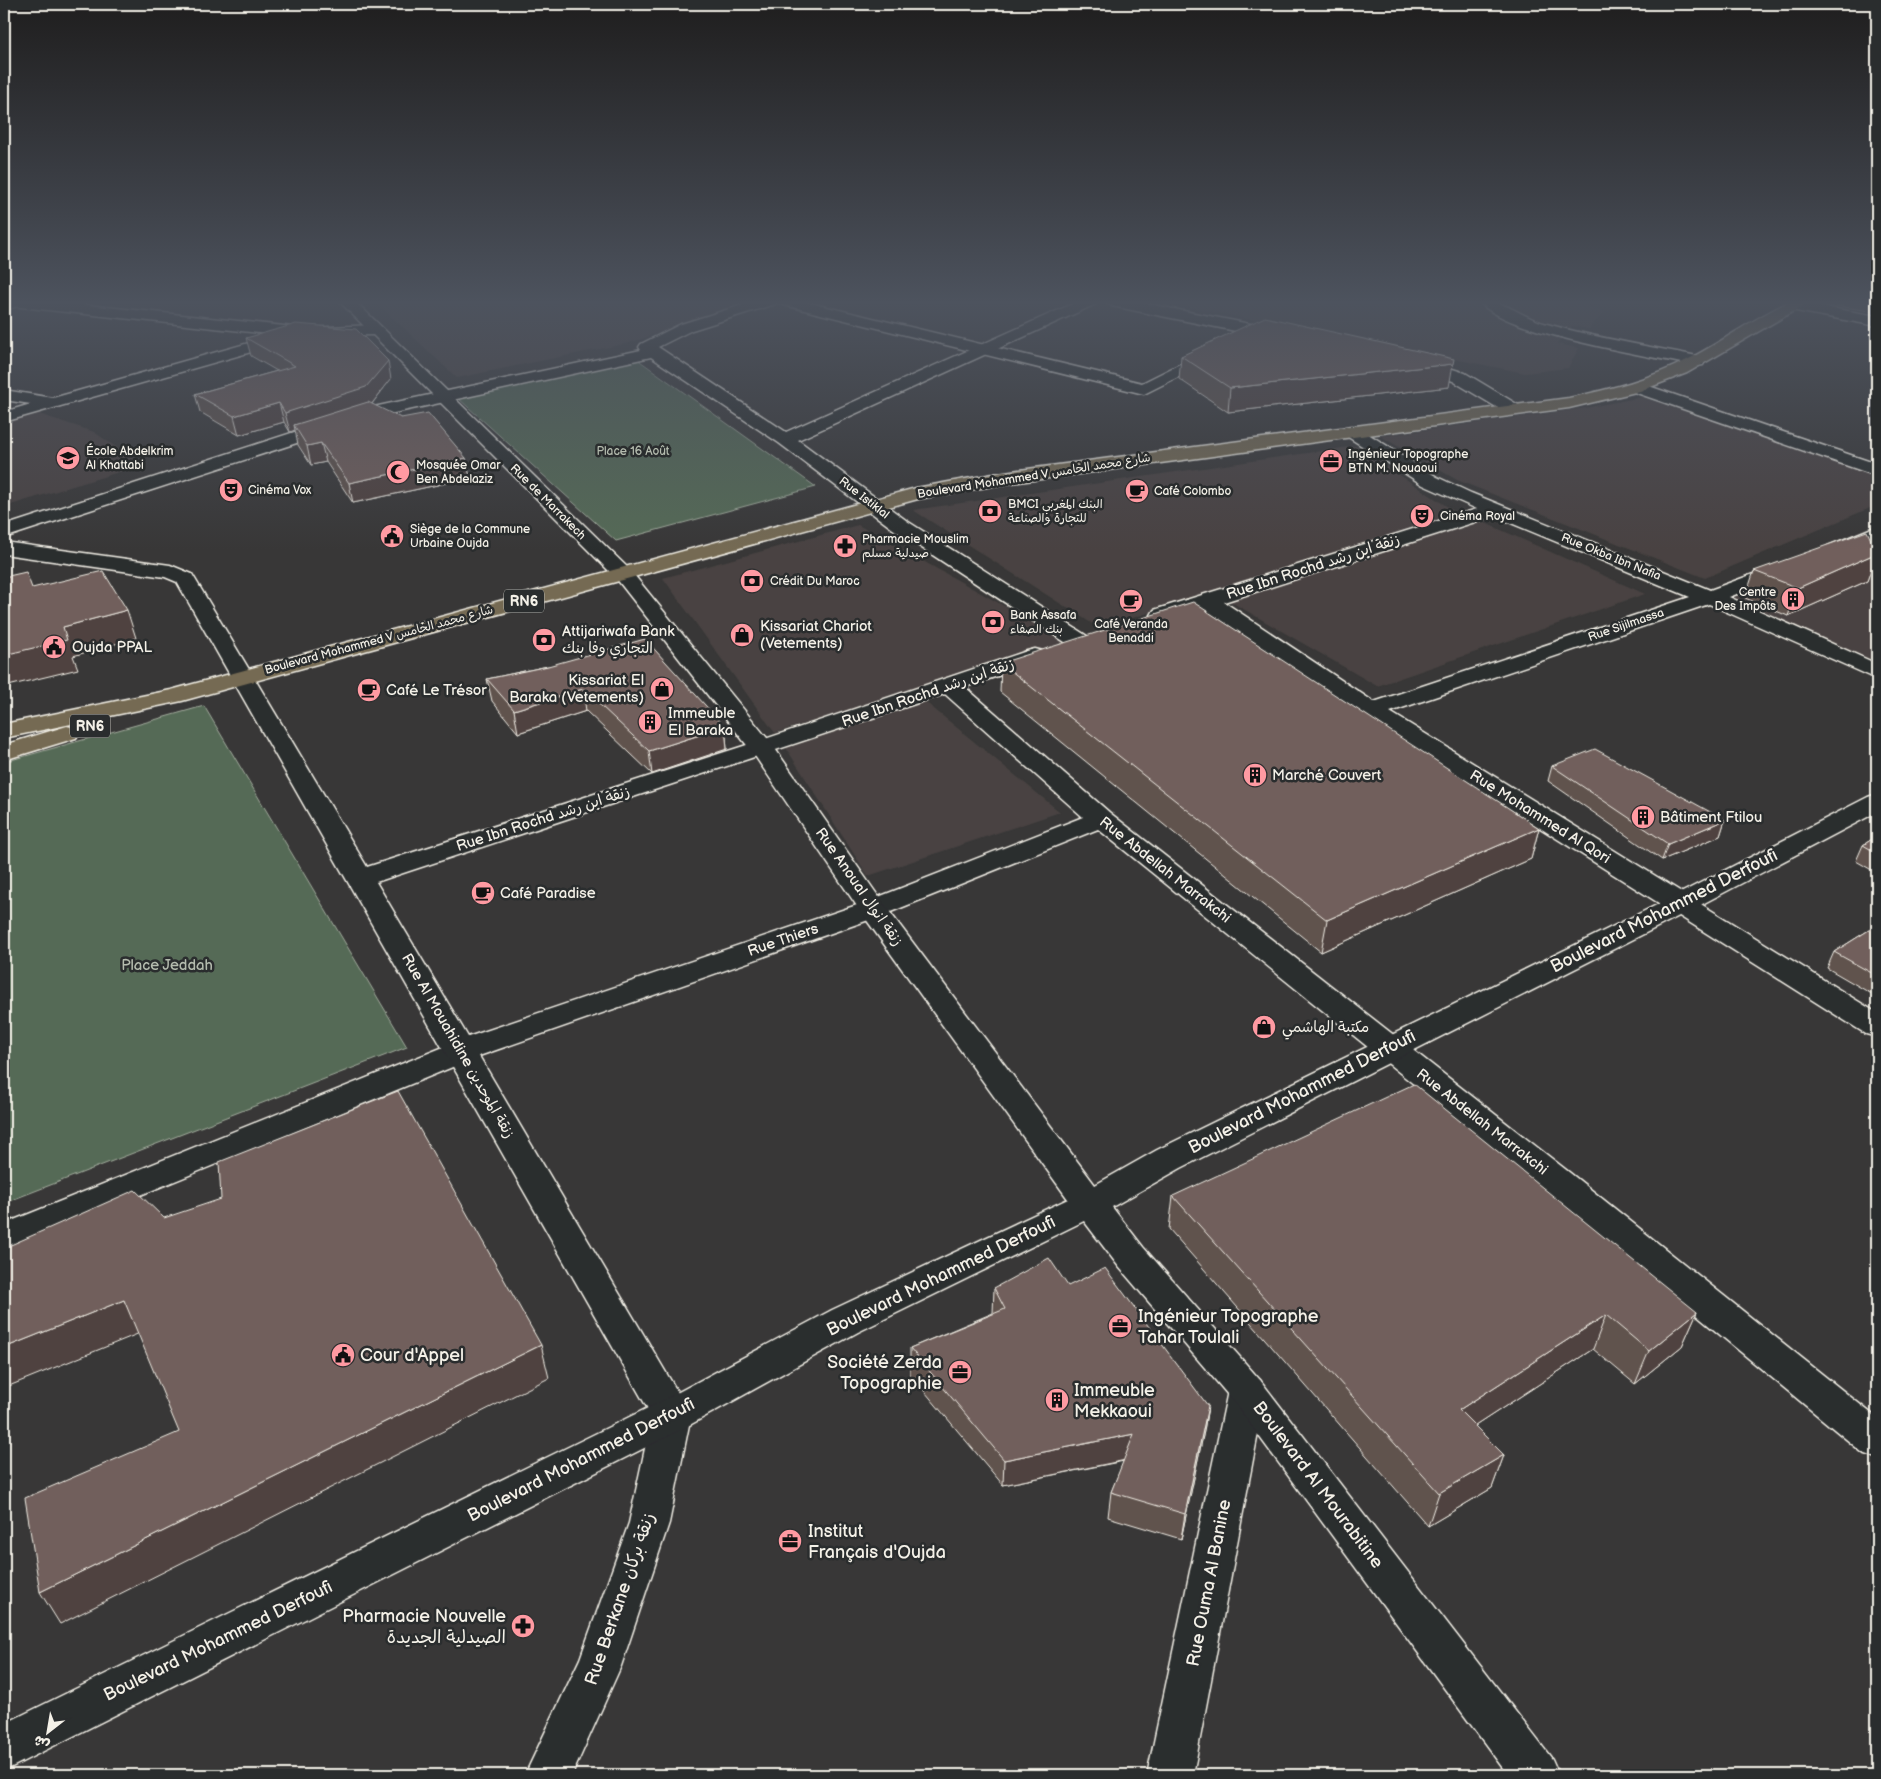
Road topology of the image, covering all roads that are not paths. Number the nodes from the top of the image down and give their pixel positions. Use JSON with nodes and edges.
{"nodes":[{"id":1,"x":120,"y":384,"type":"edge"},
{"id":2,"x":430,"y":384,"type":"edge"},
{"id":3,"x":503,"y":384,"type":"edge"},
{"id":4,"x":703,"y":384,"type":"edge"},
{"id":5,"x":907,"y":384,"type":"edge"},
{"id":6,"x":1124,"y":384,"type":"edge"},
{"id":7,"x":1154,"y":384,"type":"edge"},
{"id":8,"x":1469,"y":384,"type":"edge"},
{"id":9,"x":1645,"y":384,"type":"edge"},
{"id":10,"x":1637,"y":387,"type":"junction"},
{"id":11,"x":4,"y":395,"type":"edge"},
{"id":12,"x":443,"y":397,"type":"junction"},
{"id":13,"x":55,"y":402,"type":"junction"},
{"id":14,"x":1514,"y":410,"type":"junction"},
{"id":15,"x":4,"y":417,"type":"edge"},
{"id":16,"x":1351,"y":431,"type":"junction"},
{"id":17,"x":785,"y":439,"type":"junction"},
{"id":18,"x":1877,"y":470,"type":"edge"},
{"id":19,"x":873,"y":505,"type":"junction"},
{"id":20,"x":1497,"y":509,"type":"junction"},
{"id":21,"x":4,"y":532,"type":"edge"},
{"id":22,"x":1877,"y":532,"type":"edge"},
{"id":23,"x":4,"y":548,"type":"edge"},
{"id":24,"x":623,"y":574,"type":"junction"},
{"id":25,"x":1710,"y":597,"type":"junction"},
{"id":26,"x":1207,"y":601,"type":"junction"},
{"id":27,"x":1143,"y":621,"type":"edge"},
{"id":28,"x":1088,"y":638,"type":"joint"},
{"id":29,"x":1877,"y":672,"type":"edge"},
{"id":30,"x":243,"y":676,"type":"junction"},
{"id":31,"x":950,"y":686,"type":"junction"},
{"id":32,"x":174,"y":696,"type":"junction"},
{"id":33,"x":1371,"y":711,"type":"junction"},
{"id":34,"x":4,"y":731,"type":"edge"},
{"id":35,"x":762,"y":748,"type":"junction"},
{"id":36,"x":4,"y":753,"type":"edge"},
{"id":37,"x":1877,"y":802,"type":"edge"},
{"id":38,"x":1101,"y":819,"type":"junction"},
{"id":39,"x":359,"y":878,"type":"junction"},
{"id":40,"x":1679,"y":905,"type":"junction"},
{"id":41,"x":873,"y":909,"type":"junction"},
{"id":42,"x":1877,"y":1027,"type":"edge"},
{"id":43,"x":1389,"y":1048,"type":"junction"},
{"id":44,"x":461,"y":1051,"type":"junction"},
{"id":45,"x":1090,"y":1203,"type":"junction"},
{"id":46,"x":4,"y":1238,"type":"edge"},
{"id":47,"x":1247,"y":1391,"type":"junction"},
{"id":48,"x":672,"y":1415,"type":"junction"},
{"id":49,"x":1877,"y":1442,"type":"edge"},
{"id":50,"x":4,"y":1748,"type":"edge"},
{"id":51,"x":548,"y":1775,"type":"edge"},
{"id":52,"x":1170,"y":1775,"type":"edge"},
{"id":53,"x":1536,"y":1775,"type":"edge"}],
"edges":[{"from":1,"to":13,"type":"street"},
{"from":2,"to":12,"type":"street","name":"Rue de Marrakech"},
{"from":3,"to":12,"type":"street"},
{"from":4,"to":17,"type":"street","name":"Rue Istiklal"},
{"from":5,"to":17,"type":"street"},
{"from":6,"to":7,"type":"street"},
{"from":8,"to":14,"type":"street"},
{"from":9,"to":10,"type":"main road","name":"Boulevard Mohammed V شارع محمد الخامس","number":"RN6"},
{"from":10,"to":14,"type":"main road","name":"Boulevard Mohammed V شارع محمد الخامس","number":"RN6"},
{"from":10,"to":18,"type":"street"},
{"from":11,"to":13,"type":"street"},
{"from":12,"to":21,"type":"street"},
{"from":12,"to":24,"type":"street","name":"Rue de Marrakech"},
{"from":13,"to":15,"type":"street"},
{"from":14,"to":16,"type":"main road","name":"Boulevard Mohammed V شارع محمد الخامس","number":"RN6"},
{"from":16,"to":19,"type":"main road","name":"Boulevard Mohammed V شارع محمد الخامس","number":"RN6"},
{"from":16,"to":20,"type":"street","name":"Rue Okba Ibn Nafia"},
{"from":17,"to":19,"type":"street","name":"Rue Istiklal"},
{"from":19,"to":24,"type":"main road","name":"Boulevard Mohammed V شارع محمد الخامس","number":"RN6"},
{"from":19,"to":28,"type":"street","name":"Rue Istiklal"},
{"from":20,"to":25,"type":"street","name":"Rue Okba Ibn Nafia"},
{"from":20,"to":26,"type":"street","name":"Rue Ibn Rochd زنقة ابن رشد"},
{"from":22,"to":25,"type":"street","name":"Rue Sijilmassa"},
{"from":23,"to":30,"type":"street","name":"Rue Al Mouahidine زنقة الموحدين"},
{"from":24,"to":30,"type":"main road","name":"Boulevard Mohammed V شارع محمد الخامس","number":"RN6"},
{"from":24,"to":35,"type":"street","name":"Rue Anoual زنقة انوال"},
{"from":25,"to":29,"type":"street","name":"Rue Okba Ibn Nafia"},
{"from":25,"to":33,"type":"street","name":"Rue Sijilmassa"},
{"from":26,"to":27,"type":"street","name":"Rue Ibn Rochd زنقة ابن رشد"},
{"from":26,"to":33,"type":"street","name":"Rue Mohammed Al Qori"},
{"from":28,"to":31,"type":"street","name":"Rue Ibn Rochd زنقة ابن رشد"},
{"from":30,"to":32,"type":"main road","name":"Boulevard Mohammed V شارع محمد الخامس","number":"RN6"},
{"from":30,"to":39,"type":"street","name":"Rue Al Mouahidine زنقة الموحدين"},
{"from":31,"to":35,"type":"street","name":"Rue Ibn Rochd زنقة ابن رشد"},
{"from":31,"to":38,"type":"street","name":"Rue Abdellah Marrakchi"},
{"from":32,"to":34,"type":"main road","name":"Boulevard Mohammed V شارع محمد الخامس","number":"RN6"},
{"from":32,"to":36,"type":"main road","name":"Boulevard Mohammed V شارع محمد الخامس","number":"RN6"},
{"from":33,"to":40,"type":"street","name":"Rue Mohammed Al Qori"},
{"from":35,"to":39,"type":"street","name":"Rue Ibn Rochd زنقة ابن رشد"},
{"from":35,"to":41,"type":"street","name":"Rue Anoual زنقة انوال"},
{"from":37,"to":40,"type":"street","name":"Boulevard Mohammed Derfoufi"},
{"from":38,"to":41,"type":"street","name":"Rue Thiers"},
{"from":38,"to":43,"type":"street","name":"Rue Abdellah Marrakchi"},
{"from":39,"to":44,"type":"street","name":"Rue Al Mouahidine زنقة الموحدين"},
{"from":40,"to":42,"type":"street","name":"Rue Mohammed Al Qori"},
{"from":40,"to":43,"type":"street","name":"Boulevard Mohammed Derfoufi"},
{"from":41,"to":44,"type":"street","name":"Rue Thiers"},
{"from":41,"to":45,"type":"street","name":"Rue Anoual زنقة انوال"},
{"from":43,"to":45,"type":"street","name":"Boulevard Mohammed Derfoufi"},
{"from":43,"to":49,"type":"street","name":"Rue Abdellah Marrakchi"},
{"from":44,"to":46,"type":"street","name":"Rue Thiers"},
{"from":44,"to":48,"type":"street","name":"Rue Al Mouahidine زنقة الموحدين"},
{"from":45,"to":47,"type":"street","name":"Boulevard Al Mourabitine"},
{"from":45,"to":48,"type":"street","name":"Boulevard Mohammed Derfoufi"},
{"from":47,"to":52,"type":"street","name":"Rue Ouma Al Banine"},
{"from":47,"to":53,"type":"street","name":"Boulevard Al Mourabitine"},
{"from":48,"to":50,"type":"street","name":"Boulevard Mohammed Derfoufi"},
{"from":48,"to":51,"type":"street","name":"Rue Berkane زنقة بركان"}]}
